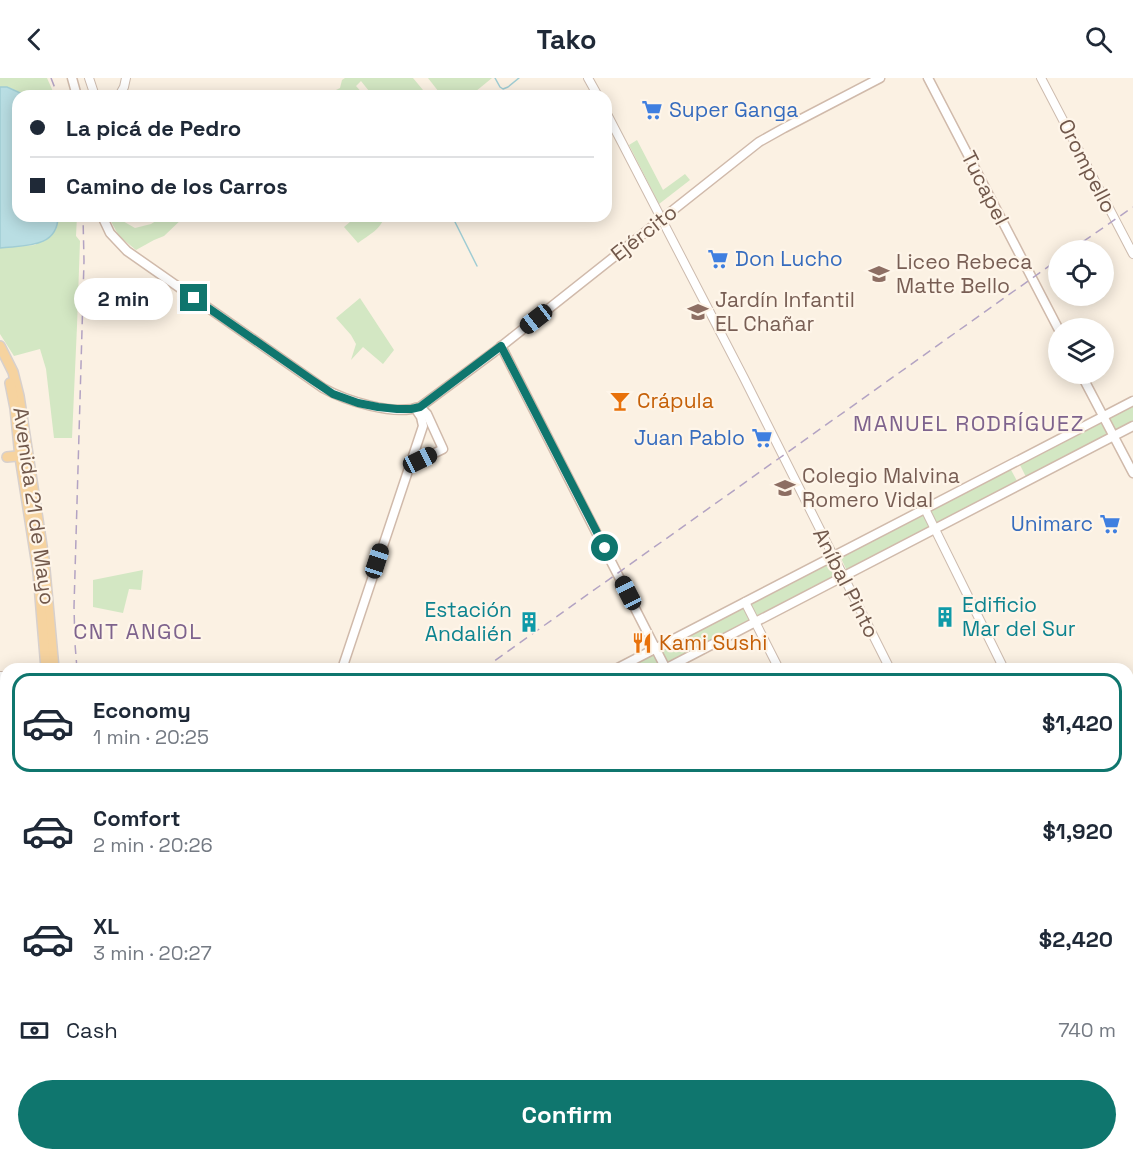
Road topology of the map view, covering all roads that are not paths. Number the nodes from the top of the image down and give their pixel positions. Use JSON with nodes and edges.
{"nodes":[{"id":1,"x":880,"y":78,"type":"edge"},
{"id":2,"x":928,"y":78,"type":"edge"},
{"id":3,"x":1041,"y":78,"type":"edge"},
{"id":4,"x":612,"y":124,"type":"edge"},
{"id":5,"x":662,"y":220,"type":"junction"},
{"id":6,"x":105,"y":222,"type":"edge"},
{"id":7,"x":1133,"y":254,"type":"edge"},
{"id":8,"x":1053,"y":318,"type":"edge"},
{"id":9,"x":0,"y":346,"type":"edge"},
{"id":10,"x":501,"y":346,"type":"junction"},
{"id":11,"x":0,"y":358,"type":"edge"},
{"id":12,"x":1087,"y":384,"type":"edge"},
{"id":13,"x":1133,"y":400,"type":"edge"},
{"id":14,"x":418,"y":408,"type":"junction"},
{"id":15,"x":1103,"y":416,"type":"junction"},
{"id":16,"x":1133,"y":426,"type":"edge"},
{"id":17,"x":18,"y":436,"type":"junction"},
{"id":18,"x":1114,"y":436,"type":"junction"},
{"id":19,"x":20,"y":457,"type":"junction"},
{"id":20,"x":29,"y":464,"type":"junction"},
{"id":21,"x":410,"y":465,"type":"junction"},
{"id":22,"x":1133,"y":473,"type":"edge"},
{"id":23,"x":925,"y":509,"type":"junction"},
{"id":24,"x":935,"y":529,"type":"junction"},
{"id":25,"x":833,"y":556,"type":"junction"},
{"id":26,"x":843,"y":576,"type":"junction"},
{"id":27,"x":745,"y":602,"type":"junction"},
{"id":28,"x":755,"y":622,"type":"junction"},
{"id":29,"x":656,"y":648,"type":"junction"},
{"id":30,"x":47,"y":663,"type":"edge"},
{"id":31,"x":47,"y":663,"type":"edge"},
{"id":32,"x":344,"y":663,"type":"edge"},
{"id":33,"x":627,"y":663,"type":"edge"},
{"id":34,"x":663,"y":663,"type":"edge"},
{"id":35,"x":677,"y":663,"type":"edge"},
{"id":36,"x":776,"y":663,"type":"edge"},
{"id":37,"x":887,"y":663,"type":"edge"},
{"id":38,"x":1001,"y":663,"type":"edge"}],
"edges":[{"from":1,"to":5,"type":"main road","name":"Ejército"},
{"from":2,"to":8,"type":"main road","name":"Tucapel"},
{"from":3,"to":7,"type":"street","name":"Orompello"},
{"from":4,"to":5,"type":"street","name":"Aníbal Pinto"},
{"from":5,"to":10,"type":"main road","name":"Ejército"},
{"from":5,"to":25,"type":"street","name":"Aníbal Pinto"},
{"from":6,"to":14,"type":"main road"},
{"from":9,"to":20,"type":"main road","name":"Avenida 21 de Mayo"},
{"from":10,"to":14,"type":"main road","name":"Ejército"},
{"from":10,"to":29,"type":"main road"},
{"from":11,"to":17,"type":"main road","name":"Avenida 21 de Mayo"},
{"from":12,"to":15,"type":"main road"},
{"from":13,"to":15,"type":"main road"},
{"from":14,"to":21,"type":"main road"},
{"from":14,"to":21,"type":"main road"},
{"from":15,"to":18,"type":"main road"},
{"from":15,"to":23,"type":"main road"},
{"from":16,"to":18,"type":"main road"},
{"from":17,"to":19,"type":"main road","name":"Avenida 21 de Mayo"},
{"from":17,"to":19,"type":"main road"},
{"from":18,"to":22,"type":"main road"},
{"from":18,"to":24,"type":"main road"},
{"from":19,"to":20,"type":"main road"},
{"from":19,"to":31,"type":"main road","name":"Avenida 21 de Mayo"},
{"from":20,"to":30,"type":"main road","name":"Avenida 21 de Mayo"},
{"from":21,"to":32,"type":"main road"},
{"from":23,"to":24,"type":"street"},
{"from":23,"to":25,"type":"main road"},
{"from":24,"to":26,"type":"main road"},
{"from":24,"to":38,"type":"street"},
{"from":25,"to":26,"type":"street","name":"Aníbal Pinto"},
{"from":25,"to":27,"type":"main road"},
{"from":26,"to":28,"type":"main road"},
{"from":26,"to":37,"type":"street","name":"Aníbal Pinto"},
{"from":27,"to":28,"type":"street"},
{"from":27,"to":29,"type":"main road"},
{"from":28,"to":35,"type":"main road"},
{"from":28,"to":36,"type":"street"},
{"from":29,"to":33,"type":"main road"},
{"from":29,"to":34,"type":"main road"}]}
